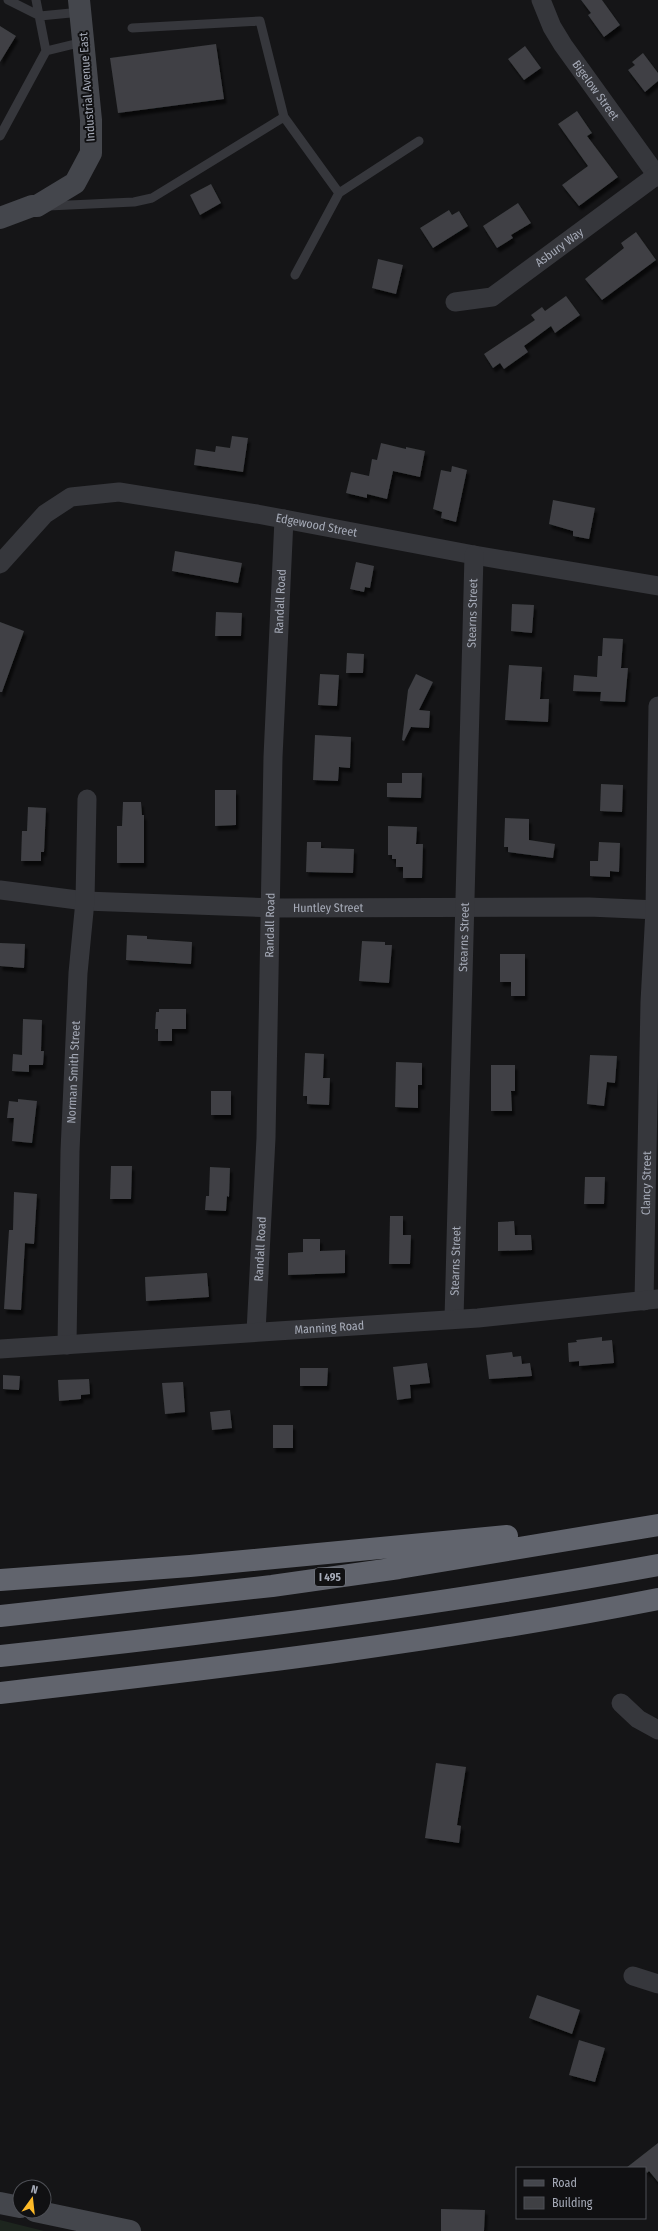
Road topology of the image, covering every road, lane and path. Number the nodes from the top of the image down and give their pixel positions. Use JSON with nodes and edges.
{"nodes":[{"id":1,"x":8,"y":0,"type":"edge"},
{"id":2,"x":36,"y":0,"type":"edge"},
{"id":3,"x":541,"y":0,"type":"edge"},
{"id":4,"x":80,"y":6,"type":"edge"},
{"id":5,"x":40,"y":16,"type":"junction"},
{"id":6,"x":132,"y":28,"type":"dead end"},
{"id":7,"x":83,"y":42,"type":"junction"},
{"id":8,"x":46,"y":51,"type":"junction"},
{"id":9,"x":284,"y":117,"type":"junction"},
{"id":10,"x":0,"y":136,"type":"edge"},
{"id":11,"x":418,"y":141,"type":"dead end"},
{"id":12,"x":658,"y":176,"type":"edge"},
{"id":13,"x":339,"y":193,"type":"junction"},
{"id":14,"x":37,"y":206,"type":"junction"},
{"id":15,"x":0,"y":218,"type":"edge"},
{"id":16,"x":295,"y":275,"type":"dead end"},
{"id":17,"x":455,"y":302,"type":"dead end"},
{"id":18,"x":284,"y":519,"type":"junction"},
{"id":19,"x":474,"y":556,"type":"junction"},
{"id":20,"x":0,"y":564,"type":"edge"},
{"id":21,"x":658,"y":586,"type":"edge"},
{"id":22,"x":658,"y":706,"type":"edge"},
{"id":23,"x":87,"y":799,"type":"dead end"},
{"id":24,"x":0,"y":890,"type":"edge"},
{"id":25,"x":85,"y":901,"type":"junction"},
{"id":26,"x":270,"y":908,"type":"junction"},
{"id":27,"x":464,"y":908,"type":"junction"},
{"id":28,"x":657,"y":910,"type":"edge"},
{"id":29,"x":651,"y":1300,"type":"edge"},
{"id":30,"x":454,"y":1319,"type":"junction"},
{"id":31,"x":256,"y":1332,"type":"junction"},
{"id":32,"x":67,"y":1345,"type":"junction"},
{"id":33,"x":0,"y":1349,"type":"edge"},
{"id":34,"x":658,"y":1523,"type":"edge"},
{"id":35,"x":658,"y":1565,"type":"edge"},
{"id":36,"x":0,"y":1580,"type":"edge"},
{"id":37,"x":658,"y":1599,"type":"edge"},
{"id":38,"x":0,"y":1616,"type":"edge"},
{"id":39,"x":0,"y":1656,"type":"edge"},
{"id":40,"x":0,"y":1693,"type":"edge"},
{"id":41,"x":621,"y":1703,"type":"dead end"},
{"id":42,"x":658,"y":1730,"type":"edge"},
{"id":43,"x":633,"y":1976,"type":"dead end"},
{"id":44,"x":658,"y":1984,"type":"edge"},
{"id":45,"x":0,"y":2203,"type":"edge"},
{"id":46,"x":12,"y":2206,"type":"edge"},
{"id":47,"x":52,"y":2215,"type":"edge"},
{"id":48,"x":130,"y":2231,"type":"edge"}],
"edges":[{"from":1,"to":5,"type":"lane"},
{"from":2,"to":5,"type":"lane"},
{"from":3,"to":12,"type":"street","name":"Bigelow Street"},
{"from":4,"to":5,"type":"lane"},
{"from":4,"to":7,"type":"street","name":"Industrial Avenue East"},
{"from":5,"to":8,"type":"lane"},
{"from":6,"to":9,"type":"lane"},
{"from":7,"to":8,"type":"lane"},
{"from":7,"to":14,"type":"street","name":"Industrial Avenue East"},
{"from":8,"to":10,"type":"lane"},
{"from":9,"to":13,"type":"lane"},
{"from":9,"to":14,"type":"lane"},
{"from":11,"to":13,"type":"lane"},
{"from":12,"to":17,"type":"street","name":"Asbury Way"},
{"from":13,"to":16,"type":"lane"},
{"from":14,"to":15,"type":"street","name":"Industrial Avenue East"},
{"from":18,"to":19,"type":"street","name":"Edgewood Street"},
{"from":18,"to":20,"type":"street","name":"Edgewood Street"},
{"from":18,"to":26,"type":"street","name":"Randall Road"},
{"from":19,"to":21,"type":"street","name":"Edgewood Street"},
{"from":19,"to":27,"type":"street","name":"Stearns Street"},
{"from":22,"to":28,"type":"street","name":"Clancy Street"},
{"from":23,"to":25,"type":"street","name":"Norman Smith Street"},
{"from":24,"to":25,"type":"street","name":"Huntley Street"},
{"from":25,"to":26,"type":"street","name":"Huntley Street"},
{"from":25,"to":32,"type":"street","name":"Norman Smith Street"},
{"from":26,"to":27,"type":"street","name":"Huntley Street"},
{"from":26,"to":31,"type":"street","name":"Randall Road"},
{"from":27,"to":28,"type":"street","name":"Huntley Street"},
{"from":27,"to":30,"type":"street","name":"Stearns Street"},
{"from":28,"to":29,"type":"street","name":"Clancy Street"},
{"from":29,"to":30,"type":"street","name":"Manning Road"},
{"from":30,"to":31,"type":"street","name":"Manning Road"},
{"from":31,"to":32,"type":"street","name":"Manning Road"},
{"from":32,"to":33,"type":"street","name":"Manning Road"},
{"from":34,"to":36,"type":"highway"},
{"from":34,"to":38,"type":"highway","number":"I 495"},
{"from":35,"to":39,"type":"highway"},
{"from":37,"to":40,"type":"highway"},
{"from":41,"to":42,"type":"street"},
{"from":43,"to":44,"type":"street"},
{"from":45,"to":46,"type":"street"},
{"from":47,"to":48,"type":"street"}]}
